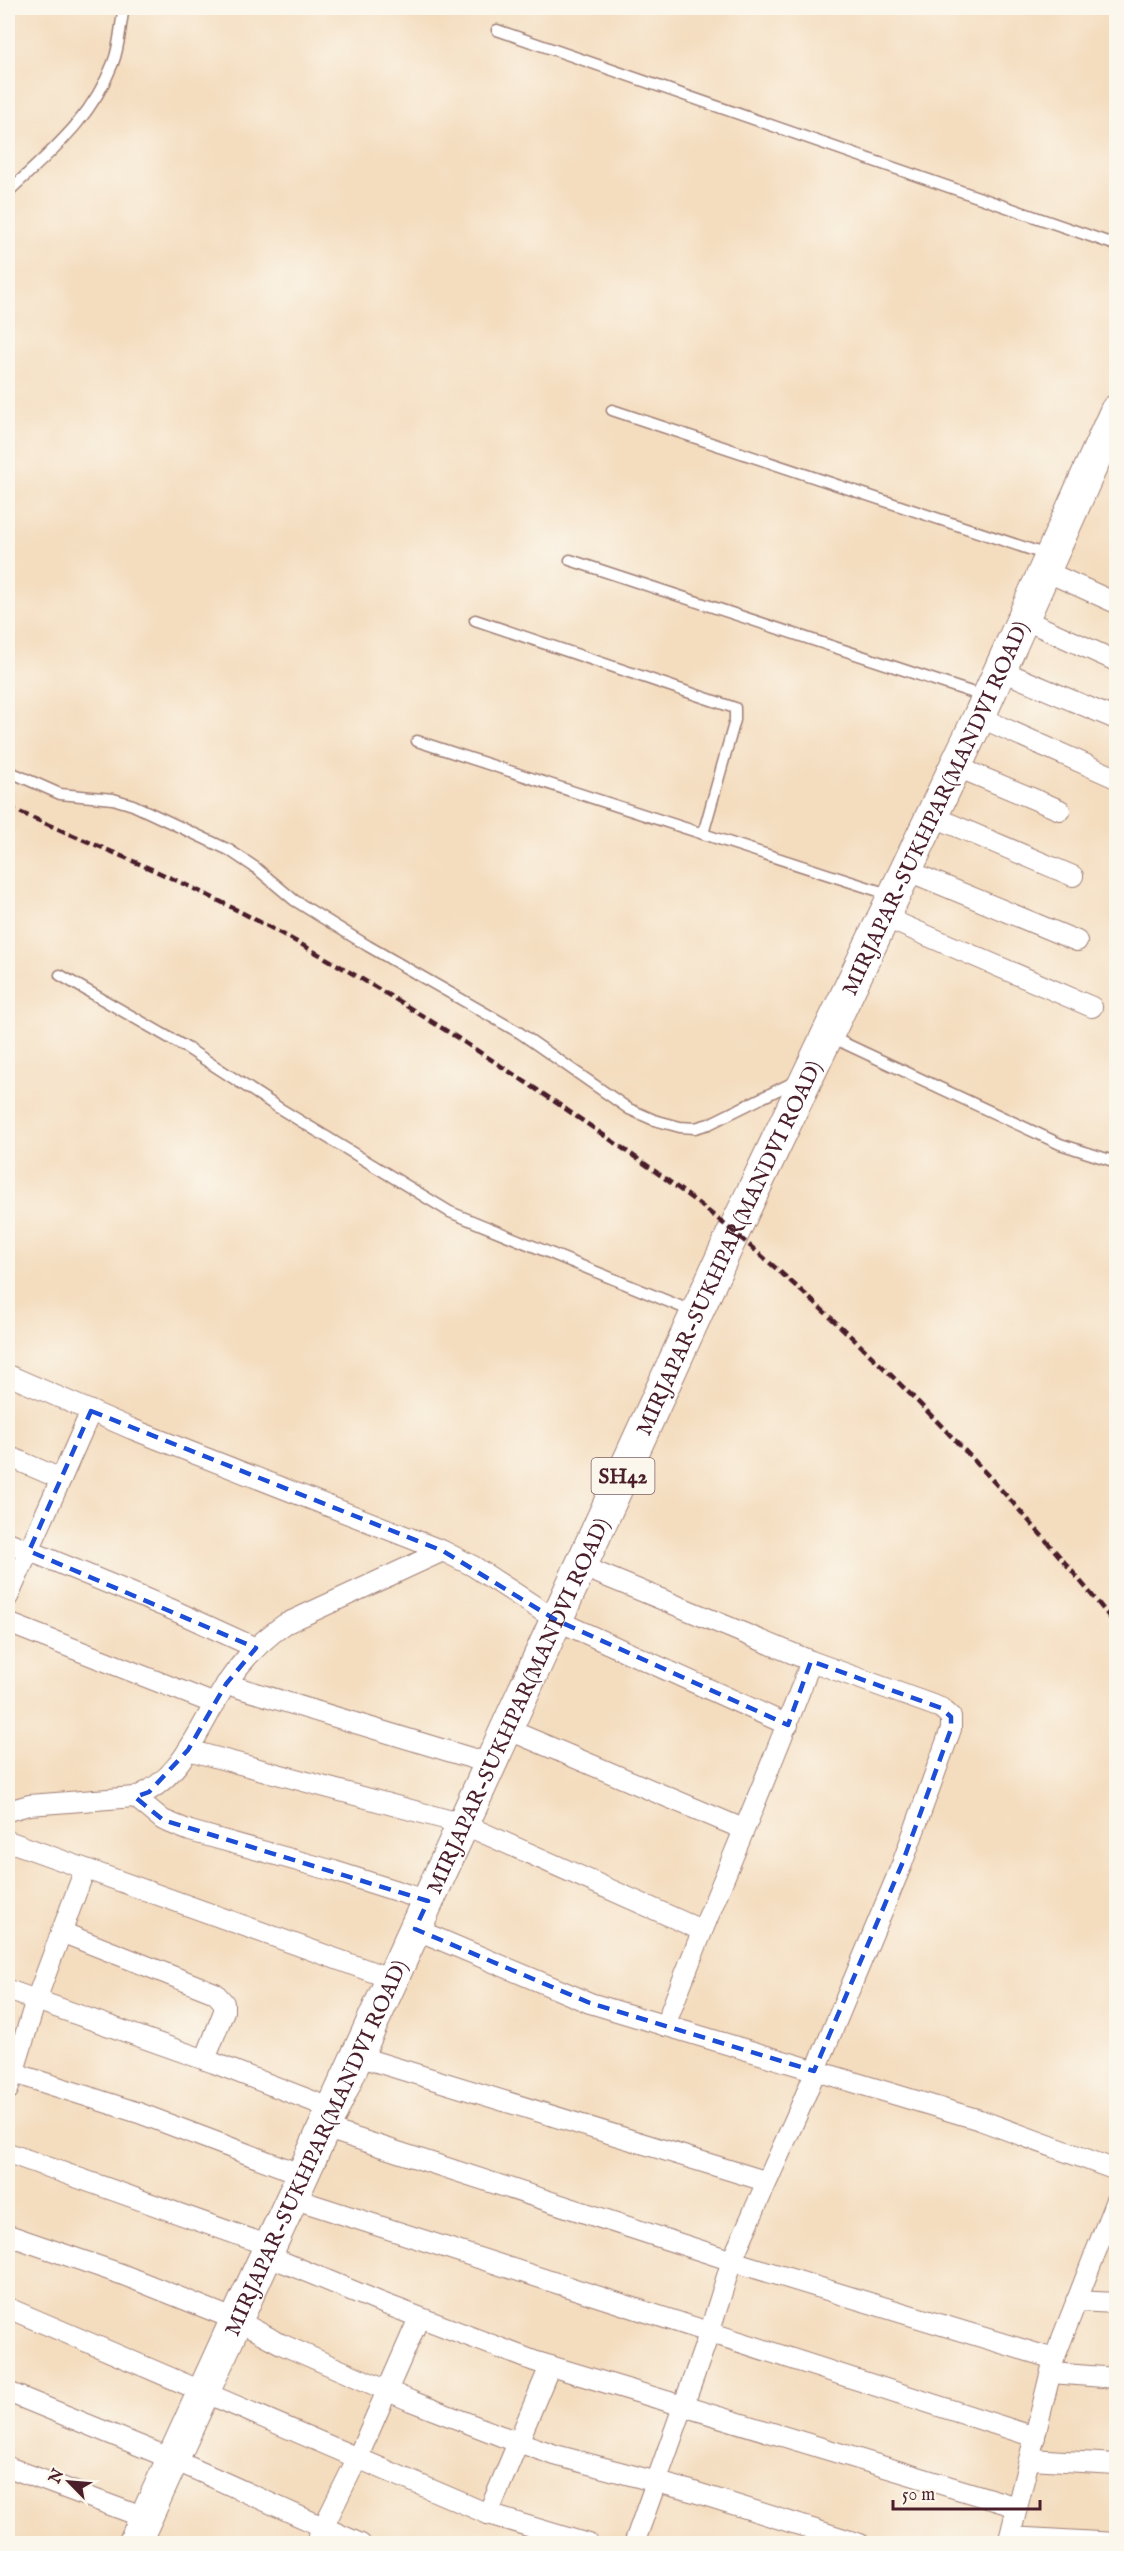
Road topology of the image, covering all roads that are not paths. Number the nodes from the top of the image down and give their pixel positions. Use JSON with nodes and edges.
{"nodes":[{"id":1,"x":124,"y":8,"type":"edge"},
{"id":2,"x":497,"y":30,"type":"dead end"},
{"id":3,"x":8,"y":192,"type":"edge"},
{"id":4,"x":1116,"y":245,"type":"edge"},
{"id":5,"x":612,"y":410,"type":"dead end"},
{"id":6,"x":1112,"y":430,"type":"edge"},
{"id":7,"x":570,"y":560,"type":"dead end"},
{"id":8,"x":1048,"y":563,"type":"junction"},
{"id":9,"x":1116,"y":603,"type":"edge"},
{"id":10,"x":475,"y":620,"type":"dead end"},
{"id":11,"x":1023,"y":620,"type":"junction"},
{"id":12,"x":1116,"y":661,"type":"edge"},
{"id":13,"x":989,"y":695,"type":"junction"},
{"id":14,"x":1116,"y":719,"type":"edge"},
{"id":15,"x":417,"y":741,"type":"dead end"},
{"id":16,"x":955,"y":766,"type":"junction"},
{"id":17,"x":8,"y":771,"type":"edge"},
{"id":18,"x":1116,"y":778,"type":"edge"},
{"id":19,"x":1060,"y":810,"type":"dead end"},
{"id":20,"x":932,"y":816,"type":"junction"},
{"id":21,"x":703,"y":834,"type":"junction"},
{"id":22,"x":1074,"y":876,"type":"dead end"},
{"id":23,"x":895,"y":894,"type":"junction"},
{"id":24,"x":1077,"y":941,"type":"dead end"},
{"id":25,"x":60,"y":975,"type":"dead end"},
{"id":26,"x":1092,"y":1007,"type":"dead end"},
{"id":27,"x":828,"y":1036,"type":"junction"},
{"id":28,"x":809,"y":1075,"type":"junction"},
{"id":29,"x":1116,"y":1162,"type":"edge"},
{"id":30,"x":697,"y":1314,"type":"junction"},
{"id":31,"x":8,"y":1375,"type":"edge"},
{"id":32,"x":91,"y":1411,"type":"junction"},
{"id":33,"x":8,"y":1456,"type":"edge"},
{"id":34,"x":61,"y":1479,"type":"junction"},
{"id":35,"x":8,"y":1542,"type":"edge"},
{"id":36,"x":28,"y":1551,"type":"junction"},
{"id":37,"x":442,"y":1551,"type":"junction"},
{"id":38,"x":582,"y":1566,"type":"junction"},
{"id":39,"x":8,"y":1597,"type":"edge"},
{"id":40,"x":556,"y":1620,"type":"junction"},
{"id":41,"x":8,"y":1623,"type":"edge"},
{"id":42,"x":256,"y":1648,"type":"junction"},
{"id":43,"x":811,"y":1661,"type":"junction"},
{"id":44,"x":226,"y":1684,"type":"junction"},
{"id":45,"x":215,"y":1704,"type":"junction"},
{"id":46,"x":788,"y":1725,"type":"junction"},
{"id":47,"x":507,"y":1729,"type":"junction"},
{"id":48,"x":188,"y":1750,"type":"junction"},
{"id":49,"x":490,"y":1764,"type":"junction"},
{"id":50,"x":135,"y":1797,"type":"junction"},
{"id":51,"x":8,"y":1811,"type":"edge"},
{"id":52,"x":463,"y":1824,"type":"junction"},
{"id":53,"x":742,"y":1829,"type":"junction"},
{"id":54,"x":8,"y":1841,"type":"edge"},
{"id":55,"x":85,"y":1869,"type":"junction"},
{"id":56,"x":428,"y":1901,"type":"junction"},
{"id":57,"x":415,"y":1929,"type":"junction"},
{"id":58,"x":701,"y":1930,"type":"junction"},
{"id":59,"x":61,"y":1932,"type":"junction"},
{"id":60,"x":392,"y":1979,"type":"junction"},
{"id":61,"x":8,"y":1990,"type":"edge"},
{"id":62,"x":36,"y":2000,"type":"junction"},
{"id":63,"x":665,"y":2026,"type":"junction"},
{"id":64,"x":357,"y":2056,"type":"junction"},
{"id":65,"x":205,"y":2060,"type":"junction"},
{"id":66,"x":814,"y":2071,"type":"junction"},
{"id":67,"x":9,"y":2078,"type":"edge"},
{"id":68,"x":328,"y":2118,"type":"junction"},
{"id":69,"x":8,"y":2153,"type":"edge"},
{"id":70,"x":1116,"y":2170,"type":"edge"},
{"id":71,"x":765,"y":2181,"type":"junction"},
{"id":72,"x":297,"y":2187,"type":"junction"},
{"id":73,"x":1116,"y":2200,"type":"edge"},
{"id":74,"x":1111,"y":2228,"type":"edge"},
{"id":75,"x":8,"y":2235,"type":"edge"},
{"id":76,"x":268,"y":2250,"type":"junction"},
{"id":77,"x":732,"y":2260,"type":"junction"},
{"id":78,"x":1076,"y":2301,"type":"junction"},
{"id":79,"x":1116,"y":2303,"type":"edge"},
{"id":80,"x":8,"y":2308,"type":"edge"},
{"id":81,"x":419,"y":2318,"type":"junction"},
{"id":82,"x":236,"y":2320,"type":"junction"},
{"id":83,"x":709,"y":2334,"type":"junction"},
{"id":84,"x":550,"y":2366,"type":"junction"},
{"id":85,"x":1052,"y":2366,"type":"junction"},
{"id":86,"x":1116,"y":2378,"type":"edge"},
{"id":87,"x":387,"y":2390,"type":"junction"},
{"id":88,"x":8,"y":2392,"type":"edge"},
{"id":89,"x":203,"y":2392,"type":"junction"},
{"id":90,"x":684,"y":2406,"type":"junction"},
{"id":91,"x":1035,"y":2437,"type":"junction"},
{"id":92,"x":519,"y":2442,"type":"junction"},
{"id":93,"x":172,"y":2459,"type":"junction"},
{"id":94,"x":357,"y":2459,"type":"junction"},
{"id":95,"x":1030,"y":2459,"type":"junction"},
{"id":96,"x":1116,"y":2464,"type":"edge"},
{"id":97,"x":8,"y":2467,"type":"edge"},
{"id":98,"x":658,"y":2482,"type":"junction"},
{"id":99,"x":1017,"y":2507,"type":"junction"},
{"id":100,"x":488,"y":2514,"type":"junction"},
{"id":101,"x":139,"y":2531,"type":"edge"},
{"id":102,"x":319,"y":2536,"type":"edge"},
{"id":103,"x":1009,"y":2540,"type":"edge"},
{"id":104,"x":1116,"y":2543,"type":"edge"},
{"id":105,"x":361,"y":2544,"type":"edge"},
{"id":106,"x":588,"y":2544,"type":"edge"},
{"id":107,"x":634,"y":2544,"type":"edge"},
{"id":108,"x":860,"y":2544,"type":"edge"}],
"edges":[{"from":1,"to":3,"type":"lane"},
{"from":2,"to":4,"type":"lane"},
{"from":5,"to":8,"type":"lane"},
{"from":6,"to":8,"type":"main road","name":"MIRJAPAR-SUKHPAR(MANDVI ROAD)","number":"SH42"},
{"from":7,"to":13,"type":"lane"},
{"from":8,"to":9,"type":"street"},
{"from":8,"to":11,"type":"main road","name":"MIRJAPAR-SUKHPAR(MANDVI ROAD)","number":"SH42"},
{"from":10,"to":21,"type":"lane"},
{"from":11,"to":12,"type":"street"},
{"from":11,"to":13,"type":"main road","name":"MIRJAPAR-SUKHPAR(MANDVI ROAD)","number":"SH42"},
{"from":13,"to":14,"type":"street"},
{"from":13,"to":16,"type":"main road","name":"MIRJAPAR-SUKHPAR(MANDVI ROAD)","number":"SH42"},
{"from":13,"to":18,"type":"street"},
{"from":15,"to":21,"type":"lane"},
{"from":16,"to":19,"type":"street"},
{"from":16,"to":20,"type":"main road","name":"MIRJAPAR-SUKHPAR(MANDVI ROAD)","number":"SH42"},
{"from":17,"to":28,"type":"lane"},
{"from":20,"to":22,"type":"street"},
{"from":20,"to":23,"type":"main road","name":"MIRJAPAR-SUKHPAR(MANDVI ROAD)","number":"SH42"},
{"from":21,"to":23,"type":"lane"},
{"from":23,"to":24,"type":"street"},
{"from":23,"to":26,"type":"street"},
{"from":23,"to":27,"type":"main road","name":"MIRJAPAR-SUKHPAR(MANDVI ROAD)","number":"SH42"},
{"from":25,"to":30,"type":"lane"},
{"from":27,"to":28,"type":"main road","name":"MIRJAPAR-SUKHPAR(MANDVI ROAD)","number":"SH42"},
{"from":27,"to":29,"type":"lane"},
{"from":28,"to":30,"type":"main road","name":"MIRJAPAR-SUKHPAR(MANDVI ROAD)","number":"SH42"},
{"from":30,"to":38,"type":"main road","name":"MIRJAPAR-SUKHPAR(MANDVI ROAD)","number":"SH42"},
{"from":31,"to":32,"type":"street"},
{"from":32,"to":34,"type":"street"},
{"from":32,"to":37,"type":"street"},
{"from":33,"to":34,"type":"street"},
{"from":34,"to":36,"type":"street"},
{"from":35,"to":36,"type":"street"},
{"from":36,"to":39,"type":"street"},
{"from":36,"to":42,"type":"street"},
{"from":37,"to":40,"type":"street"},
{"from":37,"to":42,"type":"street"},
{"from":38,"to":40,"type":"main road","name":"MIRJAPAR-SUKHPAR(MANDVI ROAD)","number":"SH42"},
{"from":38,"to":43,"type":"street"},
{"from":40,"to":46,"type":"street"},
{"from":40,"to":47,"type":"main road","name":"MIRJAPAR-SUKHPAR(MANDVI ROAD)","number":"SH42"},
{"from":41,"to":45,"type":"street"},
{"from":42,"to":44,"type":"street"},
{"from":43,"to":46,"type":"street"},
{"from":43,"to":66,"type":"street"},
{"from":44,"to":45,"type":"street"},
{"from":44,"to":49,"type":"street"},
{"from":45,"to":48,"type":"street"},
{"from":46,"to":53,"type":"street"},
{"from":47,"to":49,"type":"main road","name":"MIRJAPAR-SUKHPAR(MANDVI ROAD)","number":"SH42"},
{"from":47,"to":53,"type":"street"},
{"from":48,"to":50,"type":"street"},
{"from":48,"to":52,"type":"street"},
{"from":49,"to":52,"type":"main road","name":"MIRJAPAR-SUKHPAR(MANDVI ROAD)","number":"SH42"},
{"from":50,"to":51,"type":"street"},
{"from":50,"to":56,"type":"street"},
{"from":52,"to":56,"type":"main road","name":"MIRJAPAR-SUKHPAR(MANDVI ROAD)","number":"SH42"},
{"from":52,"to":58,"type":"street"},
{"from":53,"to":58,"type":"street"},
{"from":54,"to":55,"type":"street"},
{"from":55,"to":59,"type":"street"},
{"from":55,"to":60,"type":"street"},
{"from":56,"to":57,"type":"main road","name":"MIRJAPAR-SUKHPAR(MANDVI ROAD)","number":"SH42"},
{"from":57,"to":60,"type":"main road","name":"MIRJAPAR-SUKHPAR(MANDVI ROAD)","number":"SH42"},
{"from":57,"to":63,"type":"street"},
{"from":58,"to":63,"type":"street"},
{"from":59,"to":62,"type":"street"},
{"from":59,"to":65,"type":"street"},
{"from":60,"to":64,"type":"main road","name":"MIRJAPAR-SUKHPAR(MANDVI ROAD)","number":"SH42"},
{"from":61,"to":62,"type":"street"},
{"from":62,"to":65,"type":"street"},
{"from":62,"to":67,"type":"street"},
{"from":63,"to":66,"type":"street"},
{"from":64,"to":68,"type":"main road","name":"MIRJAPAR-SUKHPAR(MANDVI ROAD)","number":"SH42"},
{"from":64,"to":71,"type":"street"},
{"from":65,"to":68,"type":"street"},
{"from":66,"to":70,"type":"street"},
{"from":66,"to":71,"type":"street"},
{"from":67,"to":72,"type":"street"},
{"from":68,"to":72,"type":"main road","name":"MIRJAPAR-SUKHPAR(MANDVI ROAD)","number":"SH42"},
{"from":68,"to":77,"type":"street"},
{"from":69,"to":76,"type":"street"},
{"from":71,"to":77,"type":"street"},
{"from":72,"to":76,"type":"main road","name":"MIRJAPAR-SUKHPAR(MANDVI ROAD)","number":"SH42"},
{"from":72,"to":83,"type":"street"},
{"from":73,"to":74,"type":"street"},
{"from":74,"to":78,"type":"street"},
{"from":75,"to":82,"type":"street"},
{"from":76,"to":81,"type":"street"},
{"from":76,"to":82,"type":"main road","name":"MIRJAPAR-SUKHPAR(MANDVI ROAD)","number":"SH42"},
{"from":77,"to":83,"type":"street"},
{"from":77,"to":85,"type":"street"},
{"from":78,"to":79,"type":"street"},
{"from":78,"to":85,"type":"street"},
{"from":80,"to":89,"type":"street"},
{"from":81,"to":84,"type":"street"},
{"from":81,"to":87,"type":"street"},
{"from":82,"to":87,"type":"street"},
{"from":82,"to":89,"type":"main road","name":"MIRJAPAR-SUKHPAR(MANDVI ROAD)","number":"SH42"},
{"from":83,"to":90,"type":"street"},
{"from":83,"to":91,"type":"street"},
{"from":84,"to":90,"type":"street"},
{"from":84,"to":92,"type":"street"},
{"from":85,"to":86,"type":"street"},
{"from":85,"to":91,"type":"street"},
{"from":87,"to":92,"type":"street"},
{"from":87,"to":94,"type":"street"},
{"from":88,"to":93,"type":"street"},
{"from":89,"to":93,"type":"main road","name":"MIRJAPAR-SUKHPAR(MANDVI ROAD)","number":"SH42"},
{"from":89,"to":94,"type":"street"},
{"from":90,"to":98,"type":"street"},
{"from":90,"to":99,"type":"street"},
{"from":91,"to":95,"type":"street"},
{"from":92,"to":98,"type":"street"},
{"from":92,"to":100,"type":"street"},
{"from":93,"to":101,"type":"main road","name":"MIRJAPAR-SUKHPAR(MANDVI ROAD)","number":"SH42"},
{"from":93,"to":102,"type":"street"},
{"from":94,"to":100,"type":"street"},
{"from":94,"to":102,"type":"street"},
{"from":95,"to":96,"type":"street"},
{"from":95,"to":99,"type":"street"},
{"from":97,"to":101,"type":"street"},
{"from":98,"to":107,"type":"street"},
{"from":98,"to":108,"type":"street"},
{"from":99,"to":103,"type":"street"},
{"from":100,"to":106,"type":"street"},
{"from":102,"to":105,"type":"street"},
{"from":103,"to":104,"type":"street"}]}
